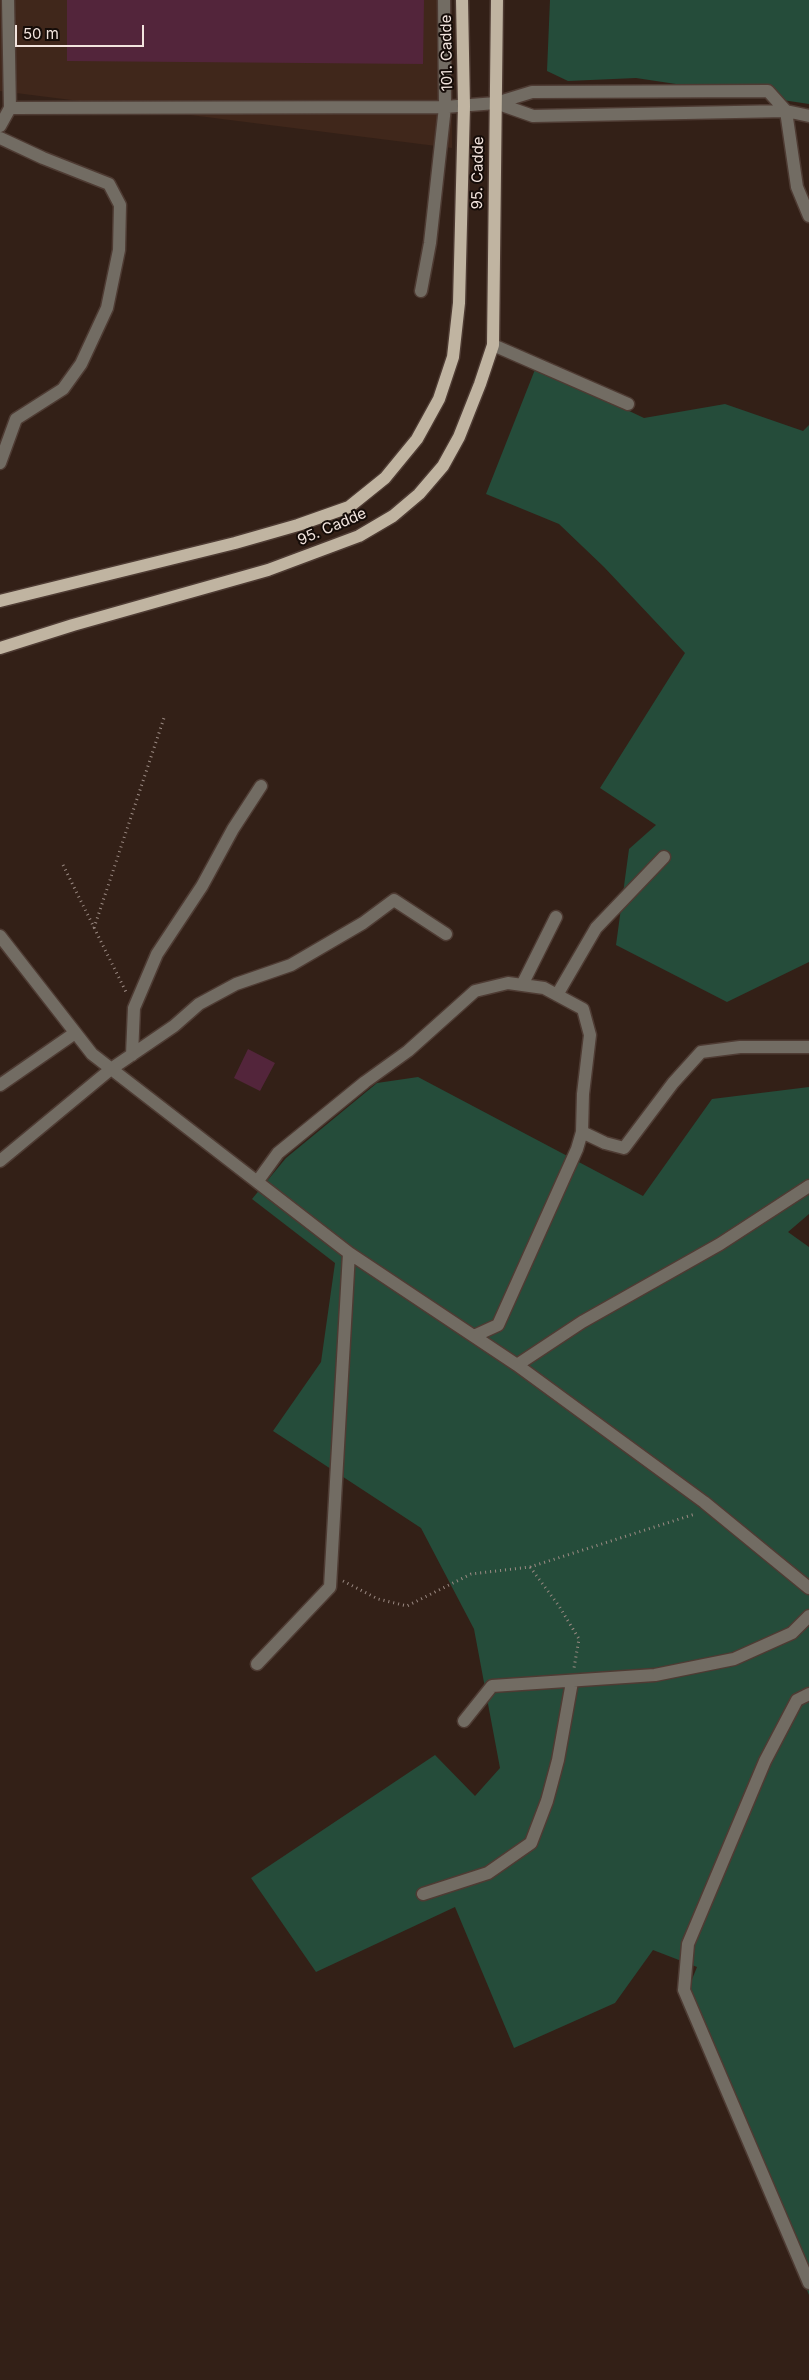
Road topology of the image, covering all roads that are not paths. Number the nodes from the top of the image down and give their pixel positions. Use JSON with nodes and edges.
{"nodes":[{"id":1,"x":8,"y":0,"type":"edge"},
{"id":2,"x":444,"y":0,"type":"edge"},
{"id":3,"x":462,"y":0,"type":"edge"},
{"id":4,"x":496,"y":0,"type":"edge"},
{"id":5,"x":496,"y":103,"type":"junction"},
{"id":6,"x":464,"y":106,"type":"junction"},
{"id":7,"x":445,"y":107,"type":"junction"},
{"id":8,"x":10,"y":108,"type":"junction"},
{"id":9,"x":786,"y":111,"type":"junction"},
{"id":10,"x":809,"y":116,"type":"edge"},
{"id":11,"x":0,"y":126,"type":"edge"},
{"id":12,"x":0,"y":138,"type":"edge"},
{"id":13,"x":809,"y":216,"type":"edge"},
{"id":14,"x":420,"y":290,"type":"dead end"},
{"id":15,"x":493,"y":345,"type":"junction"},
{"id":16,"x":628,"y":404,"type":"dead end"},
{"id":17,"x":0,"y":463,"type":"edge"},
{"id":18,"x":0,"y":601,"type":"edge"},
{"id":19,"x":0,"y":648,"type":"edge"},
{"id":20,"x":261,"y":786,"type":"dead end"},
{"id":21,"x":664,"y":858,"type":"dead end"},
{"id":22,"x":556,"y":917,"type":"dead end"},
{"id":23,"x":446,"y":934,"type":"dead end"},
{"id":24,"x":0,"y":936,"type":"edge"},
{"id":25,"x":522,"y":985,"type":"junction"},
{"id":26,"x":557,"y":995,"type":"junction"},
{"id":27,"x":75,"y":1032,"type":"junction"},
{"id":28,"x":809,"y":1047,"type":"edge"},
{"id":29,"x":132,"y":1055,"type":"junction"},
{"id":30,"x":111,"y":1070,"type":"junction"},
{"id":31,"x":0,"y":1084,"type":"edge"},
{"id":32,"x":582,"y":1132,"type":"junction"},
{"id":33,"x":0,"y":1161,"type":"edge"},
{"id":34,"x":257,"y":1182,"type":"junction"},
{"id":35,"x":809,"y":1186,"type":"edge"},
{"id":36,"x":349,"y":1253,"type":"junction"},
{"id":37,"x":474,"y":1336,"type":"junction"},
{"id":38,"x":517,"y":1365,"type":"junction"},
{"id":39,"x":809,"y":1588,"type":"edge"},
{"id":40,"x":809,"y":1616,"type":"edge"},
{"id":41,"x":257,"y":1664,"type":"dead end"},
{"id":42,"x":572,"y":1682,"type":"junction"},
{"id":43,"x":809,"y":1694,"type":"edge"},
{"id":44,"x":464,"y":1721,"type":"dead end"},
{"id":45,"x":423,"y":1894,"type":"dead end"},
{"id":46,"x":809,"y":2283,"type":"edge"}],
"edges":[{"from":1,"to":8,"type":"street"},
{"from":2,"to":7,"type":"street"},
{"from":3,"to":6,"type":"main road","name":"101. Cadde"},
{"from":4,"to":5,"type":"main road"},
{"from":5,"to":6,"type":"street"},
{"from":5,"to":9,"type":"street"},
{"from":5,"to":9,"type":"street"},
{"from":5,"to":15,"type":"main road","name":"95. Cadde"},
{"from":6,"to":7,"type":"street"},
{"from":6,"to":18,"type":"main road","name":"95. Cadde"},
{"from":7,"to":8,"type":"street"},
{"from":7,"to":14,"type":"street"},
{"from":8,"to":11,"type":"street"},
{"from":9,"to":10,"type":"street"},
{"from":9,"to":13,"type":"street"},
{"from":12,"to":17,"type":"street"},
{"from":15,"to":16,"type":"street"},
{"from":15,"to":19,"type":"main road","name":"95. Cadde"},
{"from":20,"to":29,"type":"street"},
{"from":21,"to":26,"type":"street"},
{"from":22,"to":25,"type":"street"},
{"from":23,"to":29,"type":"street"},
{"from":24,"to":27,"type":"street"},
{"from":25,"to":26,"type":"street"},
{"from":25,"to":34,"type":"street"},
{"from":26,"to":32,"type":"street"},
{"from":27,"to":30,"type":"street"},
{"from":27,"to":31,"type":"street"},
{"from":28,"to":32,"type":"street"},
{"from":29,"to":30,"type":"street"},
{"from":30,"to":33,"type":"street"},
{"from":30,"to":34,"type":"street"},
{"from":32,"to":37,"type":"street"},
{"from":34,"to":36,"type":"street"},
{"from":35,"to":38,"type":"street"},
{"from":36,"to":37,"type":"street"},
{"from":36,"to":41,"type":"street"},
{"from":37,"to":38,"type":"street"},
{"from":38,"to":39,"type":"street"},
{"from":40,"to":42,"type":"street"},
{"from":42,"to":44,"type":"street"},
{"from":42,"to":45,"type":"street"},
{"from":43,"to":46,"type":"street"}]}
